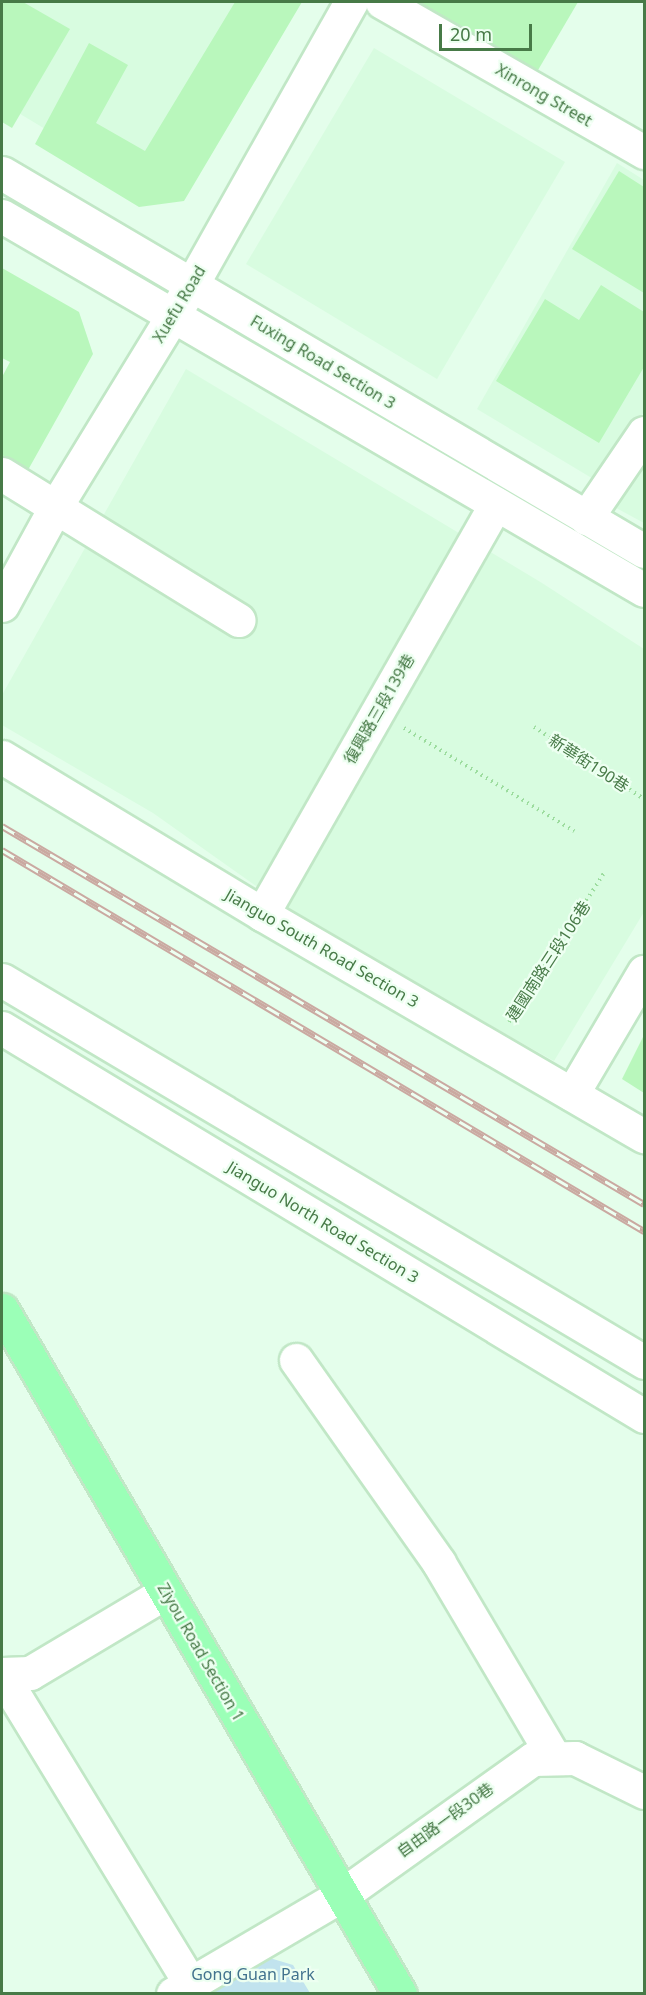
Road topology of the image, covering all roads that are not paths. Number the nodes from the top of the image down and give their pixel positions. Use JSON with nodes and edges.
{"nodes":[{"id":1,"x":351,"y":2,"type":"edge"},
{"id":2,"x":382,"y":2,"type":"edge"},
{"id":3,"x":645,"y":152,"type":"edge"},
{"id":4,"x":2,"y":173,"type":"edge"},
{"id":5,"x":2,"y":216,"type":"edge"},
{"id":6,"x":192,"y":284,"type":"junction"},
{"id":7,"x":173,"y":315,"type":"junction"},
{"id":8,"x":645,"y":433,"type":"edge"},
{"id":9,"x":2,"y":474,"type":"edge"},
{"id":10,"x":496,"y":504,"type":"junction"},
{"id":11,"x":56,"y":506,"type":"junction"},
{"id":12,"x":586,"y":518,"type":"junction"},
{"id":13,"x":645,"y":551,"type":"edge"},
{"id":14,"x":645,"y":590,"type":"edge"},
{"id":15,"x":2,"y":605,"type":"edge"},
{"id":16,"x":238,"y":620,"type":"dead end"},
{"id":17,"x":2,"y":757,"type":"edge"},
{"id":18,"x":262,"y":914,"type":"junction"},
{"id":19,"x":645,"y":972,"type":"edge"},
{"id":20,"x":2,"y":980,"type":"edge"},
{"id":21,"x":2,"y":1028,"type":"edge"},
{"id":22,"x":572,"y":1094,"type":"junction"},
{"id":23,"x":645,"y":1136,"type":"edge"},
{"id":24,"x":2,"y":1310,"type":"edge"},
{"id":25,"x":297,"y":1360,"type":"dead end"},
{"id":26,"x":645,"y":1362,"type":"edge"},
{"id":27,"x":645,"y":1416,"type":"edge"},
{"id":28,"x":166,"y":1592,"type":"junction"},
{"id":29,"x":2,"y":1674,"type":"edge"},
{"id":30,"x":553,"y":1756,"type":"junction"},
{"id":31,"x":645,"y":1792,"type":"edge"},
{"id":32,"x":342,"y":1895,"type":"junction"},
{"id":33,"x":182,"y":1988,"type":"edge"},
{"id":34,"x":400,"y":1994,"type":"edge"}],
"edges":[{"from":1,"to":6,"type":"street","name":"Xuefu Road"},
{"from":2,"to":3,"type":"street","name":"Xinrong Street"},
{"from":4,"to":6,"type":"street","name":"Fuxing Road Section 3"},
{"from":5,"to":7,"type":"street"},
{"from":6,"to":7,"type":"street","name":"Xuefu Road"},
{"from":6,"to":12,"type":"street","name":"Fuxing Road Section 3"},
{"from":7,"to":10,"type":"street"},
{"from":7,"to":11,"type":"street","name":"Xuefu Road"},
{"from":8,"to":12,"type":"street"},
{"from":9,"to":11,"type":"street"},
{"from":10,"to":14,"type":"street"},
{"from":10,"to":18,"type":"street","name":"復興路三段139巷"},
{"from":11,"to":15,"type":"street","name":"Xuefu Road"},
{"from":11,"to":16,"type":"street"},
{"from":12,"to":13,"type":"street","name":"Fuxing Road Section 3"},
{"from":17,"to":18,"type":"street","name":"Jianguo South Road Section 3"},
{"from":18,"to":22,"type":"street","name":"Jianguo South Road Section 3"},
{"from":19,"to":22,"type":"street"},
{"from":20,"to":26,"type":"street"},
{"from":21,"to":27,"type":"street","name":"Jianguo North Road Section 3"},
{"from":22,"to":23,"type":"street","name":"Jianguo South Road Section 3"},
{"from":24,"to":28,"type":"main road","name":"Ziyou Road Section 1"},
{"from":25,"to":30,"type":"street"},
{"from":28,"to":29,"type":"street"},
{"from":28,"to":32,"type":"main road","name":"Ziyou Road Section 1"},
{"from":29,"to":33,"type":"street"},
{"from":30,"to":31,"type":"street"},
{"from":30,"to":32,"type":"street","name":"自由路一段30巷"},
{"from":32,"to":33,"type":"street","name":"自由路一段30巷"},
{"from":32,"to":34,"type":"main road","name":"Ziyou Road Section 1"}]}
